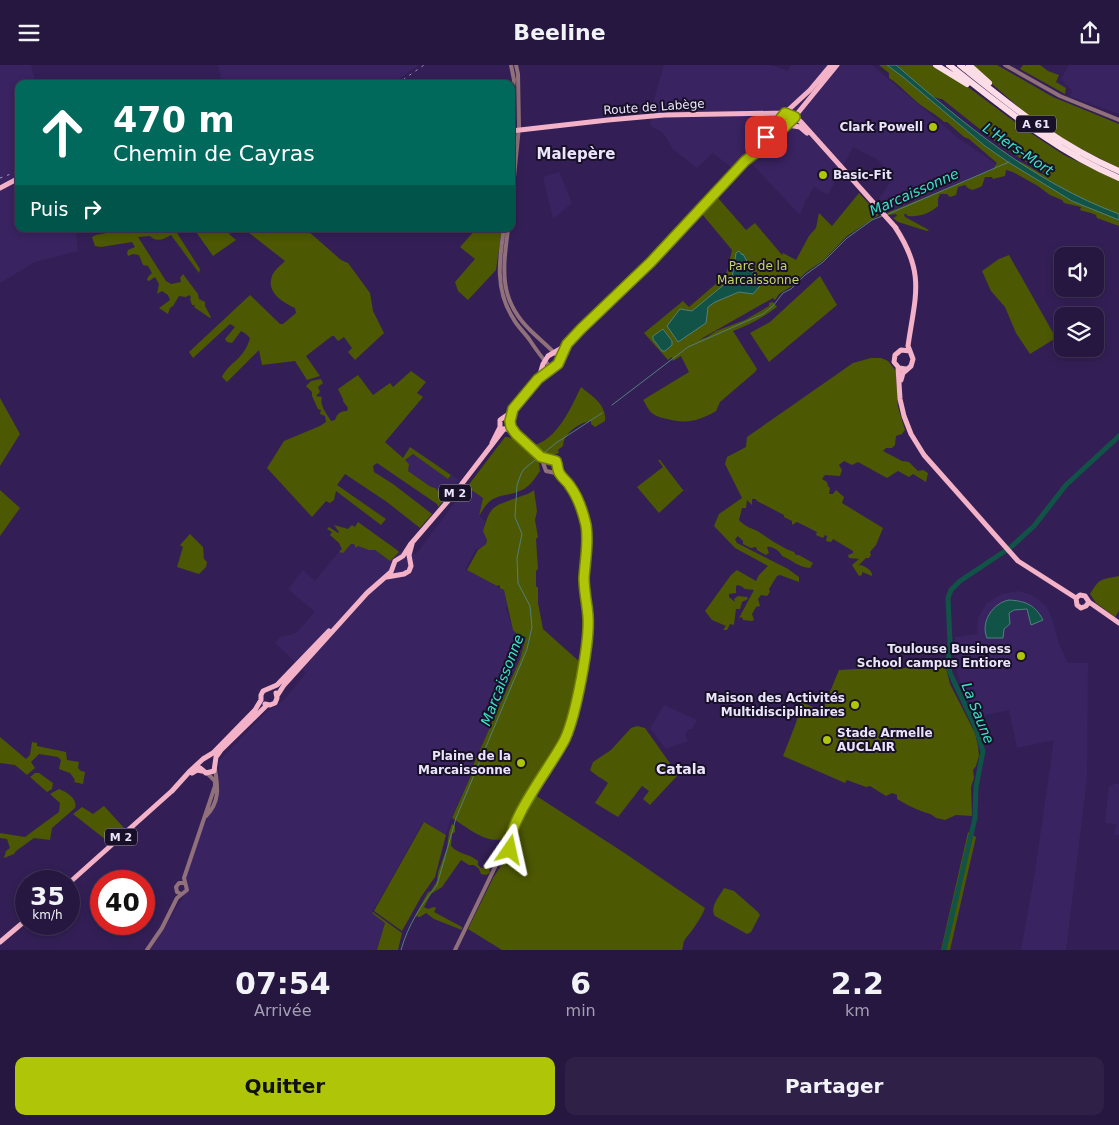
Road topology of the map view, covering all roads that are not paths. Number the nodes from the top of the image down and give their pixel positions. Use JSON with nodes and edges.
{"nodes":[{"id":1,"x":511,"y":65,"type":"edge"},
{"id":2,"x":516,"y":65,"type":"edge"},
{"id":3,"x":831,"y":65,"type":"edge"},
{"id":4,"x":837,"y":65,"type":"edge"},
{"id":5,"x":936,"y":65,"type":"edge"},
{"id":6,"x":949,"y":65,"type":"edge"},
{"id":7,"x":960,"y":65,"type":"edge"},
{"id":8,"x":969,"y":65,"type":"edge"},
{"id":9,"x":1005,"y":65,"type":"edge"},
{"id":10,"x":514,"y":80,"type":"edge"},
{"id":11,"x":999,"y":96,"type":"junction"},
{"id":12,"x":785,"y":113,"type":"junction"},
{"id":13,"x":1010,"y":113,"type":"junction"},
{"id":14,"x":762,"y":115,"type":"junction"},
{"id":15,"x":795,"y":117,"type":"junction"},
{"id":16,"x":1119,"y":120,"type":"edge"},
{"id":17,"x":778,"y":122,"type":"junction"},
{"id":18,"x":788,"y":125,"type":"junction"},
{"id":19,"x":519,"y":129,"type":"junction"},
{"id":20,"x":515,"y":130,"type":"edge"},
{"id":21,"x":815,"y":139,"type":"junction"},
{"id":22,"x":745,"y":161,"type":"junction"},
{"id":23,"x":515,"y":168,"type":"edge"},
{"id":24,"x":1119,"y":171,"type":"edge"},
{"id":25,"x":1119,"y":177,"type":"edge"},
{"id":26,"x":15,"y":180,"type":"edge"},
{"id":27,"x":0,"y":188,"type":"edge"},
{"id":28,"x":504,"y":232,"type":"edge"},
{"id":29,"x":508,"y":232,"type":"edge"},
{"id":30,"x":914,"y":317,"type":"junction"},
{"id":31,"x":567,"y":344,"type":"junction"},
{"id":32,"x":901,"y":350,"type":"junction"},
{"id":33,"x":910,"y":351,"type":"junction"},
{"id":34,"x":553,"y":352,"type":"junction"},
{"id":35,"x":561,"y":360,"type":"junction"},
{"id":36,"x":545,"y":361,"type":"junction"},
{"id":37,"x":898,"y":367,"type":"junction"},
{"id":38,"x":554,"y":369,"type":"junction"},
{"id":39,"x":906,"y":369,"type":"junction"},
{"id":40,"x":538,"y":379,"type":"junction"},
{"id":41,"x":900,"y":383,"type":"junction"},
{"id":42,"x":513,"y":409,"type":"junction"},
{"id":43,"x":504,"y":418,"type":"junction"},
{"id":44,"x":506,"y":426,"type":"junction"},
{"id":45,"x":541,"y":457,"type":"junction"},
{"id":46,"x":548,"y":459,"type":"junction"},
{"id":47,"x":544,"y":464,"type":"junction"},
{"id":48,"x":558,"y":467,"type":"junction"},
{"id":49,"x":553,"y":472,"type":"junction"},
{"id":50,"x":560,"y":474,"type":"junction"},
{"id":51,"x":414,"y":541,"type":"junction"},
{"id":52,"x":401,"y":557,"type":"junction"},
{"id":53,"x":409,"y":561,"type":"junction"},
{"id":54,"x":394,"y":567,"type":"junction"},
{"id":55,"x":400,"y":574,"type":"junction"},
{"id":56,"x":384,"y":578,"type":"junction"},
{"id":57,"x":1076,"y":598,"type":"junction"},
{"id":58,"x":1089,"y":602,"type":"junction"},
{"id":59,"x":1085,"y":607,"type":"junction"},
{"id":60,"x":1104,"y":614,"type":"junction"},
{"id":61,"x":341,"y":620,"type":"junction"},
{"id":62,"x":1119,"y":623,"type":"edge"},
{"id":63,"x":271,"y":689,"type":"junction"},
{"id":64,"x":277,"y":696,"type":"junction"},
{"id":65,"x":261,"y":700,"type":"junction"},
{"id":66,"x":267,"y":705,"type":"junction"},
{"id":67,"x":207,"y":757,"type":"junction"},
{"id":68,"x":215,"y":762,"type":"junction"},
{"id":69,"x":200,"y":763,"type":"junction"},
{"id":70,"x":215,"y":769,"type":"junction"},
{"id":71,"x":204,"y":772,"type":"junction"},
{"id":72,"x":172,"y":791,"type":"junction"},
{"id":73,"x":205,"y":818,"type":"junction"},
{"id":74,"x":511,"y":834,"type":"junction"},
{"id":75,"x":503,"y":843,"type":"junction"},
{"id":76,"x":509,"y":845,"type":"junction"},
{"id":77,"x":500,"y":853,"type":"junction"},
{"id":78,"x":506,"y":854,"type":"junction"},
{"id":79,"x":497,"y":863,"type":"junction"},
{"id":80,"x":80,"y":873,"type":"edge"},
{"id":81,"x":183,"y":883,"type":"junction"},
{"id":82,"x":179,"y":893,"type":"junction"},
{"id":83,"x":15,"y":930,"type":"edge"},
{"id":84,"x":0,"y":943,"type":"edge"},
{"id":85,"x":147,"y":950,"type":"edge"},
{"id":86,"x":455,"y":950,"type":"edge"}],
"edges":[{"from":1,"to":10,"type":"street"},
{"from":2,"to":19,"type":"street"},
{"from":3,"to":12,"type":"main road"},
{"from":4,"to":15,"type":"main road"},
{"from":5,"to":13,"type":"highway"},
{"from":6,"to":13,"type":"highway","number":"A 61"},
{"from":7,"to":11,"type":"highway","number":"A 61"},
{"from":8,"to":11,"type":"highway"},
{"from":9,"to":16,"type":"street"},
{"from":11,"to":24,"type":"highway","number":"A 61"},
{"from":12,"to":14,"type":"main road","name":"Route de Labège"},
{"from":12,"to":15,"type":"main road"},
{"from":12,"to":17,"type":"main road"},
{"from":13,"to":25,"type":"highway","number":"A 61"},
{"from":14,"to":17,"type":"main road","name":"Route de Labège"},
{"from":14,"to":19,"type":"main road","name":"Route de Labège"},
{"from":15,"to":18,"type":"main road"},
{"from":15,"to":21,"type":"main road"},
{"from":17,"to":18,"type":"main road","name":"Route de Labège"},
{"from":17,"to":22,"type":"main road","number":"M 2"},
{"from":18,"to":21,"type":"main road","name":"Route de Labège"},
{"from":18,"to":22,"type":"main road","number":"M 2"},
{"from":19,"to":20,"type":"main road","name":"Route de Labège"},
{"from":19,"to":23,"type":"street"},
{"from":21,"to":30,"type":"main road"},
{"from":22,"to":31,"type":"main road","number":"M 2"},
{"from":26,"to":27,"type":"main road"},
{"from":28,"to":36,"type":"street"},
{"from":29,"to":34,"type":"street"},
{"from":30,"to":32,"type":"main road"},
{"from":30,"to":33,"type":"main road"},
{"from":31,"to":34,"type":"main road","number":"M 2"},
{"from":31,"to":35,"type":"main road","number":"M 2"},
{"from":32,"to":33,"type":"main road"},
{"from":32,"to":37,"type":"main road"},
{"from":33,"to":39,"type":"main road"},
{"from":34,"to":35,"type":"street"},
{"from":34,"to":36,"type":"main road","number":"M 2"},
{"from":35,"to":38,"type":"main road","number":"M 2"},
{"from":36,"to":38,"type":"street"},
{"from":36,"to":40,"type":"main road","number":"M 2"},
{"from":37,"to":39,"type":"main road"},
{"from":37,"to":41,"type":"main road"},
{"from":38,"to":40,"type":"main road","number":"M 2"},
{"from":39,"to":41,"type":"main road"},
{"from":40,"to":42,"type":"main road","number":"M 2"},
{"from":41,"to":57,"type":"main road"},
{"from":42,"to":43,"type":"main road","number":"M 2"},
{"from":42,"to":44,"type":"main road","number":"M 2"},
{"from":43,"to":44,"type":"main road"},
{"from":43,"to":44,"type":"main road"},
{"from":44,"to":45,"type":"street"},
{"from":44,"to":51,"type":"main road","number":"M 2"},
{"from":45,"to":46,"type":"street"},
{"from":45,"to":47,"type":"street"},
{"from":46,"to":47,"type":"street"},
{"from":46,"to":48,"type":"street"},
{"from":47,"to":49,"type":"street"},
{"from":48,"to":49,"type":"street"},
{"from":48,"to":50,"type":"street"},
{"from":49,"to":50,"type":"street"},
{"from":50,"to":74,"type":"street"},
{"from":51,"to":52,"type":"main road","number":"M 2"},
{"from":51,"to":53,"type":"main road","number":"M 2"},
{"from":52,"to":53,"type":"main road"},
{"from":52,"to":54,"type":"main road"},
{"from":53,"to":55,"type":"main road"},
{"from":54,"to":55,"type":"main road"},
{"from":54,"to":56,"type":"main road"},
{"from":55,"to":56,"type":"main road"},
{"from":56,"to":61,"type":"main road"},
{"from":57,"to":58,"type":"main road"},
{"from":57,"to":59,"type":"main road"},
{"from":58,"to":59,"type":"main road"},
{"from":58,"to":60,"type":"main road"},
{"from":59,"to":60,"type":"main road"},
{"from":60,"to":62,"type":"main road"},
{"from":61,"to":63,"type":"main road"},
{"from":61,"to":64,"type":"main road"},
{"from":63,"to":64,"type":"main road"},
{"from":63,"to":65,"type":"main road"},
{"from":64,"to":66,"type":"main road"},
{"from":65,"to":66,"type":"main road"},
{"from":65,"to":67,"type":"main road"},
{"from":66,"to":68,"type":"main road"},
{"from":67,"to":68,"type":"main road"},
{"from":67,"to":69,"type":"main road"},
{"from":68,"to":70,"type":"main road"},
{"from":69,"to":71,"type":"main road"},
{"from":69,"to":72,"type":"main road","number":"M 2"},
{"from":70,"to":71,"type":"main road"},
{"from":70,"to":73,"type":"street"},
{"from":71,"to":72,"type":"main road","number":"M 2"},
{"from":71,"to":73,"type":"street"},
{"from":72,"to":80,"type":"main road","number":"M 2"},
{"from":73,"to":81,"type":"street"},
{"from":74,"to":75,"type":"street"},
{"from":74,"to":76,"type":"street"},
{"from":75,"to":76,"type":"street"},
{"from":75,"to":77,"type":"street"},
{"from":76,"to":78,"type":"street"},
{"from":77,"to":78,"type":"street"},
{"from":77,"to":79,"type":"street"},
{"from":78,"to":79,"type":"street"},
{"from":79,"to":86,"type":"street"},
{"from":81,"to":82,"type":"street"},
{"from":81,"to":82,"type":"street"},
{"from":82,"to":85,"type":"street"},
{"from":83,"to":84,"type":"main road"}]}
